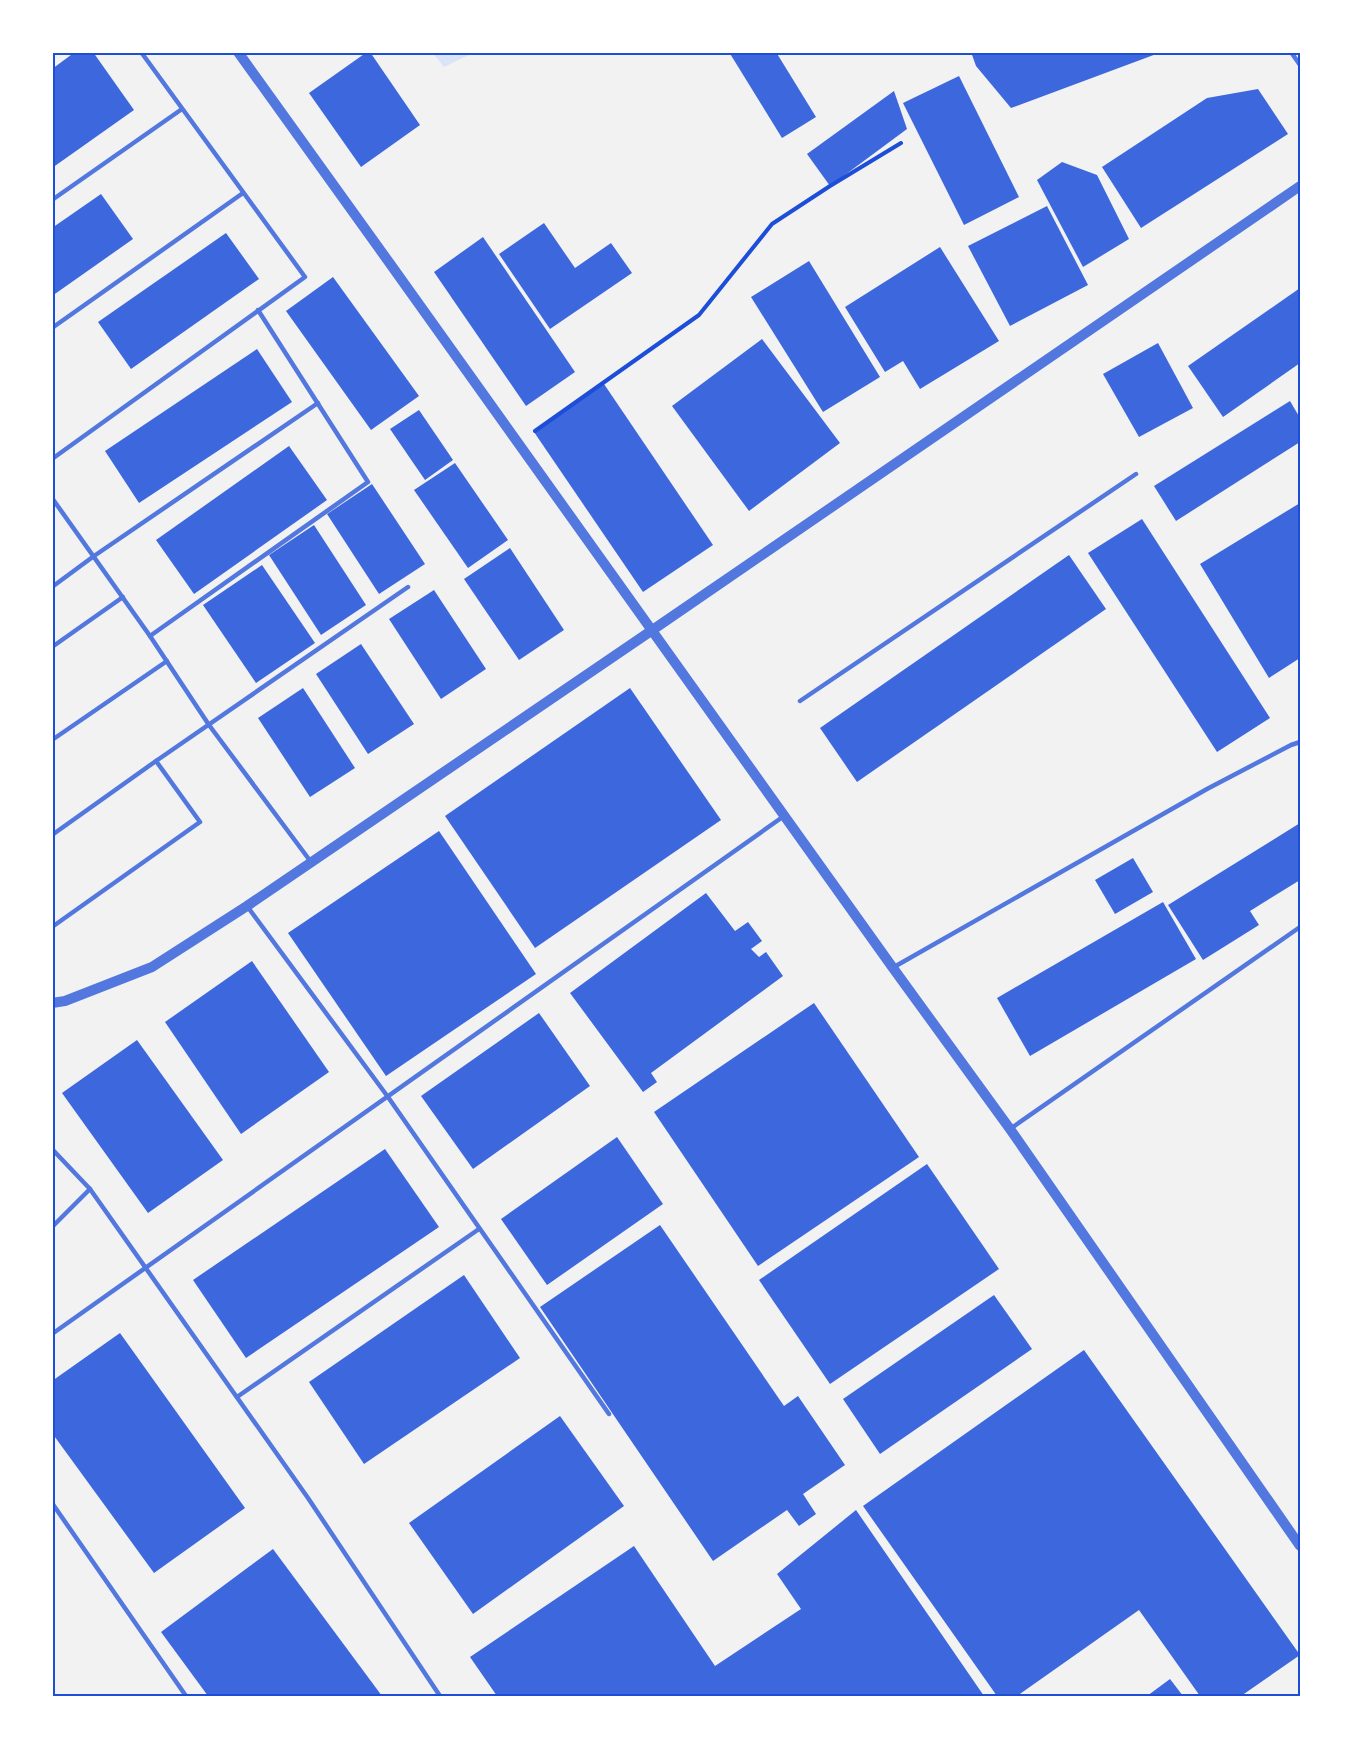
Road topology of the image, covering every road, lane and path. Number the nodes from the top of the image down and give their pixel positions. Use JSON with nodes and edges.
{"nodes":[{"id":1,"x":141,"y":52,"type":"edge"},
{"id":2,"x":238,"y":52,"type":"edge"},
{"id":3,"x":1291,"y":52,"type":"edge"},
{"id":4,"x":1300,"y":65,"type":"edge"},
{"id":5,"x":182,"y":109,"type":"junction"},
{"id":6,"x":901,"y":143,"type":"dead end"},
{"id":7,"x":1300,"y":186,"type":"edge"},
{"id":8,"x":243,"y":193,"type":"junction"},
{"id":9,"x":52,"y":200,"type":"edge"},
{"id":10,"x":258,"y":310,"type":"junction"},
{"id":11,"x":52,"y":328,"type":"edge"},
{"id":12,"x":318,"y":403,"type":"junction"},
{"id":13,"x":517,"y":441,"type":"junction"},
{"id":14,"x":52,"y":459,"type":"edge"},
{"id":15,"x":1136,"y":474,"type":"dead end"},
{"id":16,"x":52,"y":498,"type":"edge"},
{"id":17,"x":94,"y":556,"type":"junction"},
{"id":18,"x":52,"y":587,"type":"edge"},
{"id":19,"x":408,"y":587,"type":"dead end"},
{"id":20,"x":123,"y":597,"type":"junction"},
{"id":21,"x":651,"y":631,"type":"junction"},
{"id":22,"x":150,"y":636,"type":"junction"},
{"id":23,"x":52,"y":647,"type":"edge"},
{"id":24,"x":167,"y":661,"type":"junction"},
{"id":25,"x":800,"y":701,"type":"dead end"},
{"id":26,"x":209,"y":725,"type":"junction"},
{"id":27,"x":52,"y":740,"type":"edge"},
{"id":28,"x":1300,"y":742,"type":"edge"},
{"id":29,"x":156,"y":761,"type":"junction"},
{"id":30,"x":784,"y":816,"type":"junction"},
{"id":31,"x":52,"y":835,"type":"edge"},
{"id":32,"x":311,"y":862,"type":"junction"},
{"id":33,"x":248,"y":906,"type":"junction"},
{"id":34,"x":52,"y":927,"type":"edge"},
{"id":35,"x":1300,"y":927,"type":"edge"},
{"id":36,"x":892,"y":968,"type":"junction"},
{"id":37,"x":52,"y":1003,"type":"edge"},
{"id":38,"x":388,"y":1097,"type":"junction"},
{"id":39,"x":1010,"y":1129,"type":"junction"},
{"id":40,"x":52,"y":1149,"type":"edge"},
{"id":41,"x":90,"y":1189,"type":"junction"},
{"id":42,"x":52,"y":1227,"type":"edge"},
{"id":43,"x":479,"y":1229,"type":"junction"},
{"id":44,"x":146,"y":1268,"type":"junction"},
{"id":45,"x":52,"y":1334,"type":"edge"},
{"id":46,"x":237,"y":1397,"type":"junction"},
{"id":47,"x":609,"y":1414,"type":"dead end"},
{"id":48,"x":52,"y":1503,"type":"edge"},
{"id":49,"x":1300,"y":1546,"type":"edge"},
{"id":50,"x":186,"y":1696,"type":"edge"},
{"id":51,"x":440,"y":1696,"type":"edge"}],
"edges":[{"from":1,"to":5,"type":"lane"},
{"from":2,"to":13,"type":"street"},
{"from":3,"to":4,"type":"lane"},
{"from":5,"to":8,"type":"lane"},
{"from":5,"to":9,"type":"lane"},
{"from":6,"to":13,"type":"path"},
{"from":7,"to":21,"type":"street"},
{"from":8,"to":10,"type":"lane"},
{"from":8,"to":11,"type":"lane"},
{"from":10,"to":12,"type":"lane"},
{"from":10,"to":14,"type":"lane"},
{"from":12,"to":17,"type":"lane"},
{"from":12,"to":22,"type":"lane"},
{"from":13,"to":21,"type":"street"},
{"from":15,"to":25,"type":"lane"},
{"from":16,"to":17,"type":"lane"},
{"from":17,"to":18,"type":"lane"},
{"from":17,"to":20,"type":"lane"},
{"from":19,"to":26,"type":"lane"},
{"from":20,"to":22,"type":"lane"},
{"from":20,"to":23,"type":"lane"},
{"from":21,"to":30,"type":"street"},
{"from":21,"to":32,"type":"street"},
{"from":22,"to":24,"type":"lane"},
{"from":24,"to":26,"type":"lane"},
{"from":24,"to":27,"type":"lane"},
{"from":26,"to":29,"type":"lane"},
{"from":26,"to":32,"type":"lane"},
{"from":28,"to":36,"type":"lane"},
{"from":29,"to":31,"type":"lane"},
{"from":29,"to":34,"type":"lane"},
{"from":30,"to":36,"type":"street"},
{"from":30,"to":38,"type":"lane"},
{"from":32,"to":33,"type":"street"},
{"from":33,"to":37,"type":"street"},
{"from":33,"to":38,"type":"lane"},
{"from":35,"to":39,"type":"lane"},
{"from":36,"to":39,"type":"street"},
{"from":38,"to":43,"type":"lane"},
{"from":38,"to":44,"type":"lane"},
{"from":39,"to":49,"type":"street"},
{"from":40,"to":41,"type":"lane"},
{"from":41,"to":42,"type":"lane"},
{"from":41,"to":44,"type":"lane"},
{"from":43,"to":46,"type":"lane"},
{"from":43,"to":47,"type":"lane"},
{"from":44,"to":45,"type":"lane"},
{"from":44,"to":46,"type":"lane"},
{"from":46,"to":51,"type":"lane"},
{"from":48,"to":50,"type":"lane"}]}
